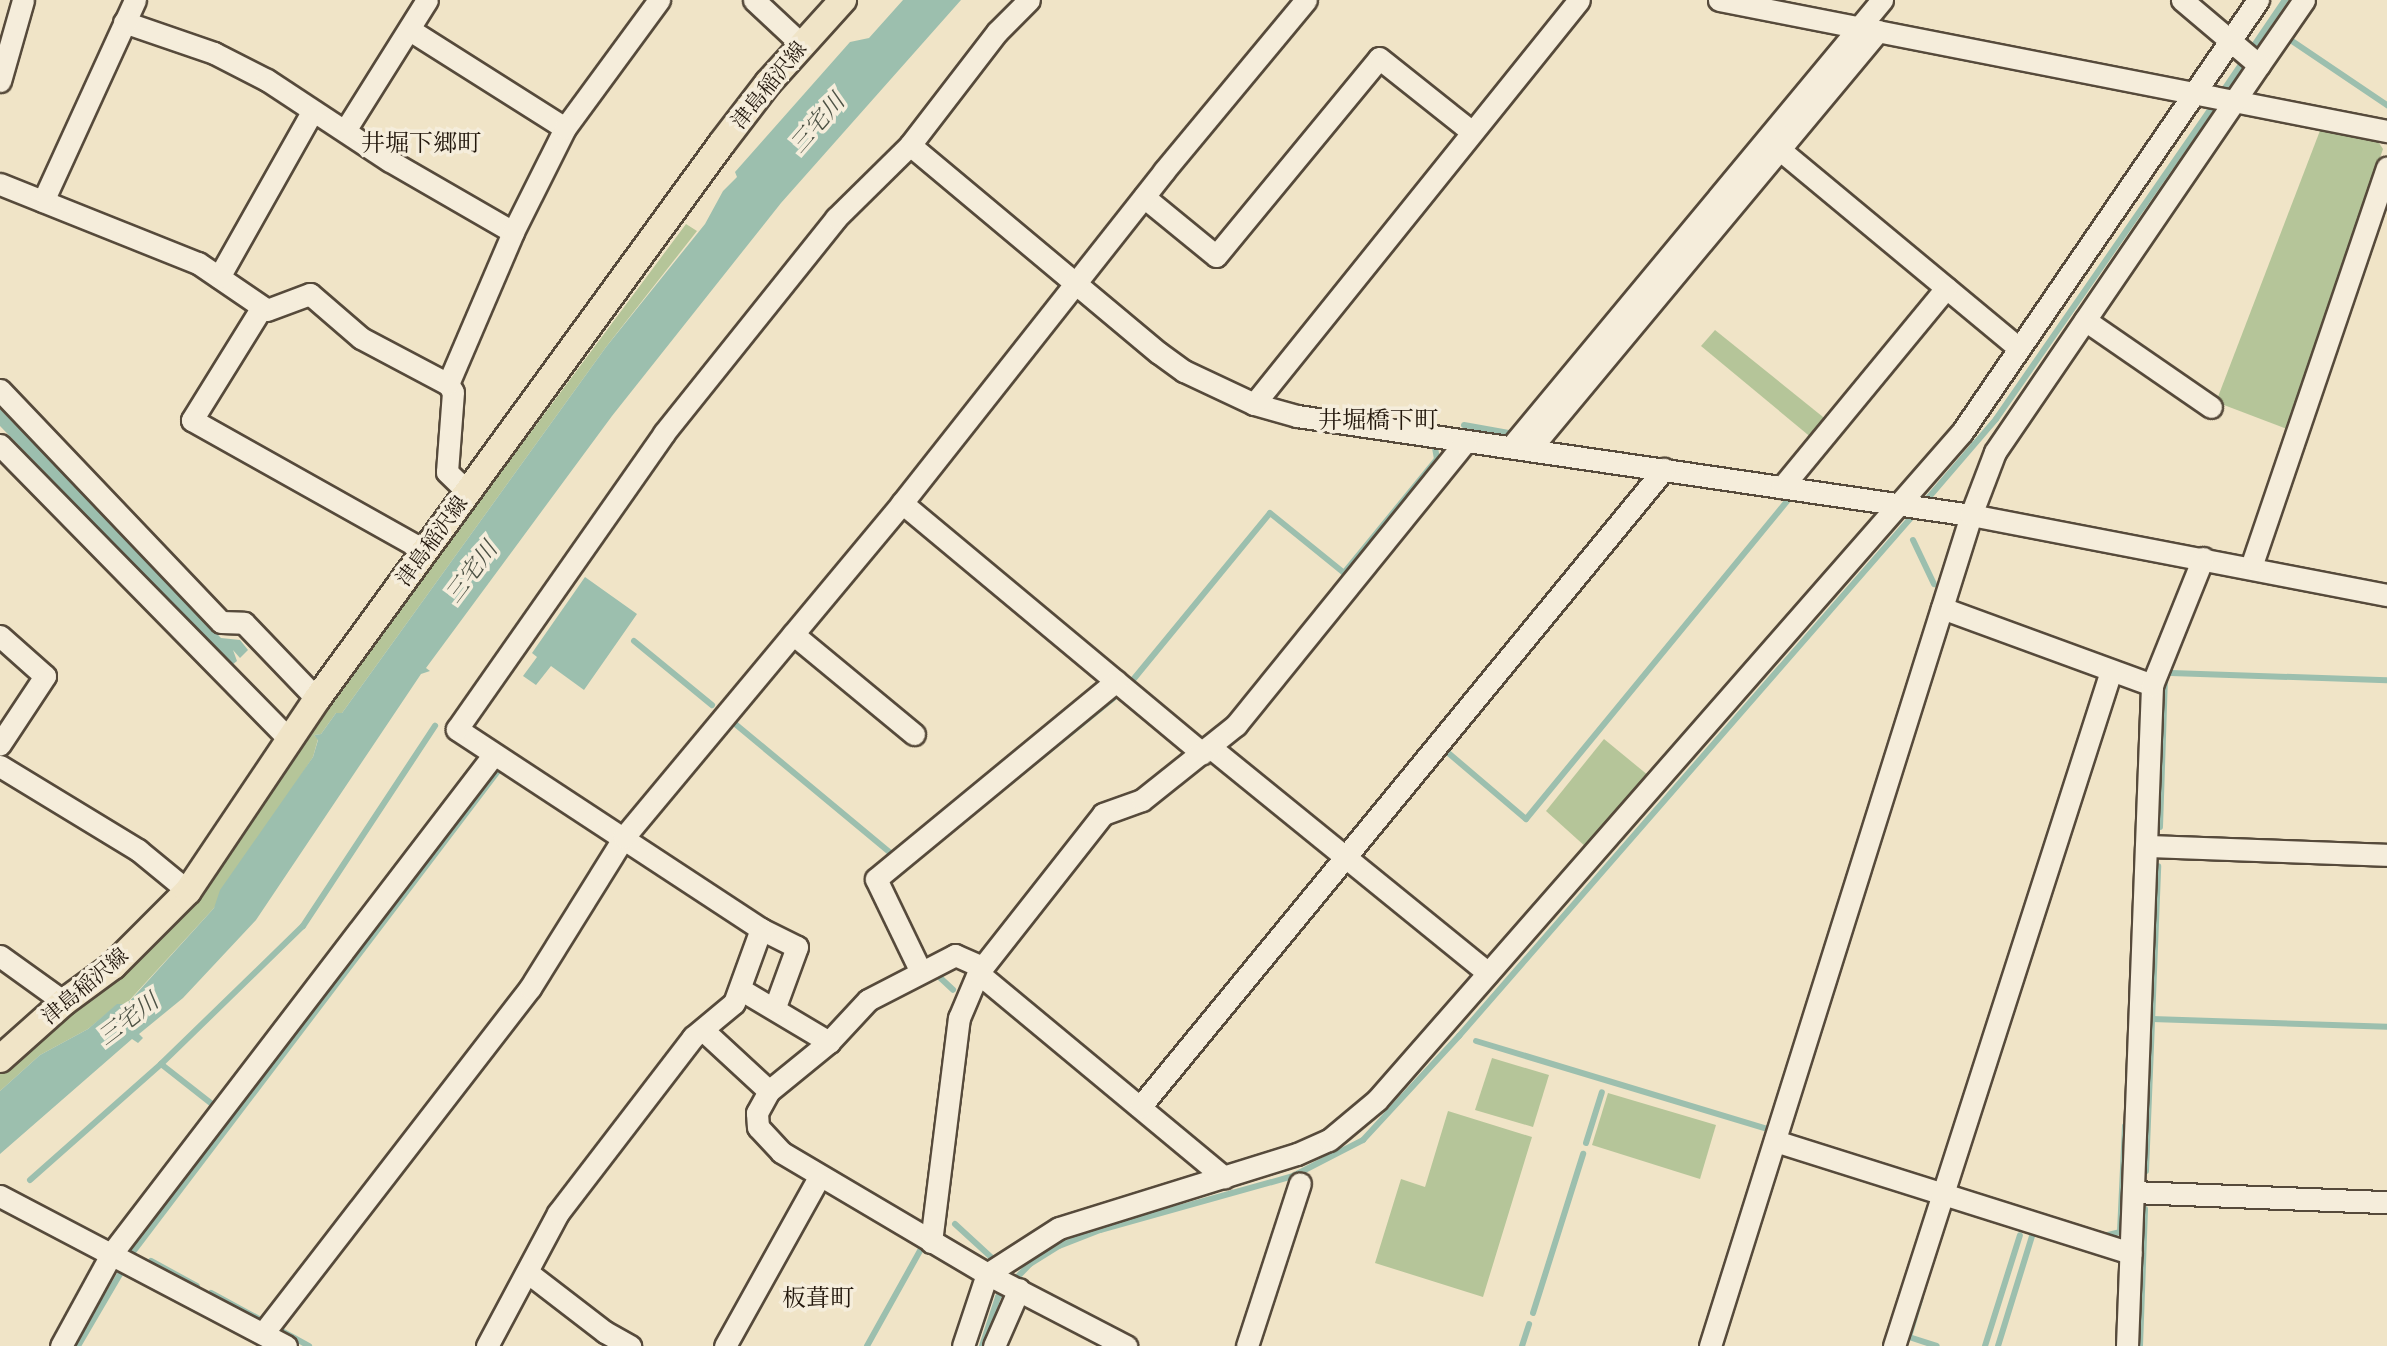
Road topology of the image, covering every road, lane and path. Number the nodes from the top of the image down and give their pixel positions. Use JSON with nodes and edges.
{"nodes":[{"id":1,"x":23,"y":0,"type":"edge"},
{"id":2,"x":135,"y":0,"type":"edge"},
{"id":3,"x":427,"y":0,"type":"edge"},
{"id":4,"x":659,"y":0,"type":"edge"},
{"id":5,"x":754,"y":0,"type":"edge"},
{"id":6,"x":843,"y":0,"type":"edge"},
{"id":7,"x":1029,"y":0,"type":"edge"},
{"id":8,"x":1306,"y":0,"type":"edge"},
{"id":9,"x":1578,"y":0,"type":"edge"},
{"id":10,"x":1719,"y":0,"type":"edge"},
{"id":11,"x":1882,"y":0,"type":"edge"},
{"id":12,"x":2182,"y":0,"type":"edge"},
{"id":13,"x":2258,"y":0,"type":"edge"},
{"id":14,"x":2304,"y":0,"type":"edge"},
{"id":15,"x":124,"y":22,"type":"junction"},
{"id":16,"x":1868,"y":29,"type":"junction"},
{"id":17,"x":410,"y":30,"type":"junction"},
{"id":18,"x":801,"y":44,"type":"junction"},
{"id":19,"x":2245,"y":53,"type":"junction"},
{"id":20,"x":1,"y":74,"type":"edge"},
{"id":21,"x":2201,"y":94,"type":"junction"},
{"id":22,"x":2232,"y":99,"type":"junction"},
{"id":23,"x":312,"y":112,"type":"junction"},
{"id":24,"x":565,"y":128,"type":"junction"},
{"id":25,"x":346,"y":130,"type":"junction"},
{"id":26,"x":2387,"y":131,"type":"edge"},
{"id":27,"x":1472,"y":132,"type":"junction"},
{"id":28,"x":910,"y":145,"type":"junction"},
{"id":29,"x":1779,"y":149,"type":"junction"},
{"id":30,"x":2387,"y":169,"type":"edge"},
{"id":31,"x":0,"y":184,"type":"edge"},
{"id":32,"x":1143,"y":197,"type":"junction"},
{"id":33,"x":43,"y":201,"type":"junction"},
{"id":34,"x":513,"y":232,"type":"junction"},
{"id":35,"x":1692,"y":242,"type":"junction"},
{"id":36,"x":219,"y":277,"type":"junction"},
{"id":37,"x":1075,"y":285,"type":"junction"},
{"id":38,"x":1946,"y":288,"type":"junction"},
{"id":39,"x":262,"y":307,"type":"junction"},
{"id":40,"x":2085,"y":320,"type":"junction"},
{"id":41,"x":2019,"y":348,"type":"junction"},
{"id":42,"x":448,"y":384,"type":"junction"},
{"id":43,"x":0,"y":390,"type":"edge"},
{"id":44,"x":1254,"y":404,"type":"junction"},
{"id":45,"x":2211,"y":407,"type":"dead end"},
{"id":46,"x":1466,"y":441,"type":"junction"},
{"id":47,"x":0,"y":445,"type":"edge"},
{"id":48,"x":1521,"y":448,"type":"junction"},
{"id":49,"x":1664,"y":469,"type":"junction"},
{"id":50,"x":1782,"y":486,"type":"junction"},
{"id":51,"x":468,"y":492,"type":"junction"},
{"id":52,"x":902,"y":503,"type":"junction"},
{"id":53,"x":1914,"y":506,"type":"junction"},
{"id":54,"x":1971,"y":514,"type":"junction"},
{"id":55,"x":425,"y":551,"type":"junction"},
{"id":56,"x":2203,"y":558,"type":"junction"},
{"id":57,"x":2251,"y":567,"type":"junction"},
{"id":58,"x":2387,"y":595,"type":"edge"},
{"id":59,"x":1942,"y":608,"type":"junction"},
{"id":60,"x":793,"y":634,"type":"junction"},
{"id":61,"x":0,"y":635,"type":"edge"},
{"id":62,"x":2111,"y":671,"type":"junction"},
{"id":63,"x":1116,"y":681,"type":"junction"},
{"id":64,"x":2152,"y":685,"type":"junction"},
{"id":65,"x":317,"y":699,"type":"junction"},
{"id":66,"x":914,"y":734,"type":"dead end"},
{"id":67,"x":289,"y":739,"type":"junction"},
{"id":68,"x":0,"y":744,"type":"edge"},
{"id":69,"x":1206,"y":750,"type":"junction"},
{"id":70,"x":494,"y":754,"type":"junction"},
{"id":71,"x":0,"y":766,"type":"edge"},
{"id":72,"x":624,"y":836,"type":"junction"},
{"id":73,"x":2146,"y":846,"type":"junction"},
{"id":74,"x":2387,"y":855,"type":"edge"},
{"id":75,"x":1347,"y":859,"type":"junction"},
{"id":76,"x":188,"y":891,"type":"junction"},
{"id":77,"x":761,"y":929,"type":"junction"},
{"id":78,"x":0,"y":956,"type":"edge"},
{"id":79,"x":920,"y":970,"type":"junction"},
{"id":80,"x":980,"y":970,"type":"junction"},
{"id":81,"x":1488,"y":973,"type":"junction"},
{"id":82,"x":740,"y":989,"type":"junction"},
{"id":83,"x":64,"y":1002,"type":"junction"},
{"id":84,"x":775,"y":1007,"type":"junction"},
{"id":85,"x":704,"y":1031,"type":"junction"},
{"id":86,"x":830,"y":1042,"type":"junction"},
{"id":87,"x":0,"y":1059,"type":"edge"},
{"id":88,"x":769,"y":1091,"type":"junction"},
{"id":89,"x":1140,"y":1107,"type":"junction"},
{"id":90,"x":1775,"y":1141,"type":"junction"},
{"id":91,"x":819,"y":1177,"type":"junction"},
{"id":92,"x":1224,"y":1177,"type":"junction"},
{"id":93,"x":1300,"y":1183,"type":"dead end"},
{"id":94,"x":2133,"y":1192,"type":"junction"},
{"id":95,"x":1942,"y":1193,"type":"junction"},
{"id":96,"x":0,"y":1196,"type":"edge"},
{"id":97,"x":2387,"y":1202,"type":"edge"},
{"id":98,"x":931,"y":1242,"type":"junction"},
{"id":99,"x":2131,"y":1253,"type":"junction"},
{"id":100,"x":121,"y":1258,"type":"junction"},
{"id":101,"x":527,"y":1272,"type":"junction"},
{"id":102,"x":1006,"y":1283,"type":"junction"},
{"id":103,"x":264,"y":1332,"type":"junction"},
{"id":104,"x":61,"y":1346,"type":"edge"},
{"id":105,"x":286,"y":1346,"type":"edge"},
{"id":106,"x":487,"y":1346,"type":"edge"},
{"id":107,"x":630,"y":1346,"type":"edge"},
{"id":108,"x":724,"y":1346,"type":"edge"},
{"id":109,"x":963,"y":1346,"type":"edge"},
{"id":110,"x":995,"y":1346,"type":"edge"},
{"id":111,"x":1126,"y":1346,"type":"edge"},
{"id":112,"x":1247,"y":1346,"type":"edge"},
{"id":113,"x":1710,"y":1346,"type":"edge"},
{"id":114,"x":1894,"y":1346,"type":"edge"},
{"id":115,"x":2127,"y":1346,"type":"edge"}],
"edges":[{"from":1,"to":20,"type":"street"},
{"from":2,"to":15,"type":"street"},
{"from":3,"to":17,"type":"street"},
{"from":4,"to":24,"type":"street"},
{"from":5,"to":18,"type":"street"},
{"from":6,"to":18,"type":"main road","name":"津島稲沢線"},
{"from":7,"to":28,"type":"street"},
{"from":8,"to":32,"type":"street"},
{"from":9,"to":27,"type":"street"},
{"from":10,"to":16,"type":"street"},
{"from":11,"to":16,"type":"street"},
{"from":12,"to":19,"type":"street"},
{"from":13,"to":19,"type":"street"},
{"from":14,"to":19,"type":"street"},
{"from":15,"to":23,"type":"street"},
{"from":15,"to":33,"type":"street"},
{"from":16,"to":21,"type":"street"},
{"from":16,"to":29,"type":"street"},
{"from":16,"to":35,"type":"street"},
{"from":17,"to":24,"type":"street"},
{"from":17,"to":25,"type":"street"},
{"from":18,"to":51,"type":"main road","name":"津島稲沢線"},
{"from":19,"to":21,"type":"street"},
{"from":19,"to":22,"type":"street"},
{"from":21,"to":22,"type":"street"},
{"from":21,"to":41,"type":"street"},
{"from":22,"to":26,"type":"street"},
{"from":22,"to":40,"type":"street"},
{"from":23,"to":25,"type":"street"},
{"from":23,"to":36,"type":"street"},
{"from":24,"to":34,"type":"street"},
{"from":25,"to":34,"type":"street"},
{"from":27,"to":32,"type":"street"},
{"from":27,"to":44,"type":"street"},
{"from":28,"to":37,"type":"street"},
{"from":28,"to":70,"type":"street"},
{"from":29,"to":35,"type":"street"},
{"from":29,"to":38,"type":"street"},
{"from":30,"to":57,"type":"street"},
{"from":31,"to":33,"type":"street"},
{"from":32,"to":37,"type":"street"},
{"from":33,"to":36,"type":"street"},
{"from":34,"to":42,"type":"street"},
{"from":35,"to":48,"type":"street"},
{"from":36,"to":39,"type":"street"},
{"from":37,"to":44,"type":"street"},
{"from":37,"to":52,"type":"street"},
{"from":38,"to":41,"type":"street"},
{"from":38,"to":50,"type":"street"},
{"from":39,"to":42,"type":"street"},
{"from":39,"to":55,"type":"street"},
{"from":40,"to":45,"type":"street"},
{"from":40,"to":54,"type":"street"},
{"from":41,"to":53,"type":"street"},
{"from":42,"to":51,"type":"street"},
{"from":43,"to":65,"type":"street"},
{"from":44,"to":46,"type":"street"},
{"from":46,"to":48,"type":"street"},
{"from":46,"to":69,"type":"street"},
{"from":47,"to":67,"type":"street"},
{"from":48,"to":49,"type":"street"},
{"from":49,"to":50,"type":"street"},
{"from":49,"to":75,"type":"street"},
{"from":50,"to":53,"type":"street"},
{"from":51,"to":55,"type":"main road","name":"津島稲沢線"},
{"from":52,"to":60,"type":"street"},
{"from":52,"to":63,"type":"street"},
{"from":53,"to":54,"type":"street"},
{"from":53,"to":81,"type":"street"},
{"from":54,"to":56,"type":"street"},
{"from":54,"to":59,"type":"street"},
{"from":55,"to":65,"type":"main road","name":"津島稲沢線"},
{"from":56,"to":57,"type":"street"},
{"from":56,"to":64,"type":"street"},
{"from":57,"to":58,"type":"street"},
{"from":59,"to":62,"type":"street"},
{"from":59,"to":90,"type":"street"},
{"from":60,"to":66,"type":"street"},
{"from":60,"to":72,"type":"street"},
{"from":61,"to":68,"type":"street"},
{"from":62,"to":64,"type":"street"},
{"from":62,"to":95,"type":"street"},
{"from":63,"to":69,"type":"street"},
{"from":63,"to":79,"type":"street"},
{"from":64,"to":73,"type":"street"},
{"from":65,"to":67,"type":"main road","name":"津島稲沢線"},
{"from":67,"to":76,"type":"main road","name":"津島稲沢線"},
{"from":69,"to":75,"type":"street"},
{"from":69,"to":80,"type":"street"},
{"from":70,"to":72,"type":"street"},
{"from":70,"to":100,"type":"street"},
{"from":71,"to":76,"type":"street"},
{"from":72,"to":77,"type":"street"},
{"from":72,"to":103,"type":"street"},
{"from":73,"to":74,"type":"street"},
{"from":73,"to":94,"type":"street"},
{"from":75,"to":81,"type":"street"},
{"from":75,"to":89,"type":"street"},
{"from":76,"to":83,"type":"main road","name":"津島稲沢線"},
{"from":77,"to":82,"type":"street"},
{"from":77,"to":84,"type":"street"},
{"from":78,"to":83,"type":"street"},
{"from":79,"to":80,"type":"street"},
{"from":79,"to":86,"type":"street"},
{"from":80,"to":89,"type":"street"},
{"from":80,"to":98,"type":"street"},
{"from":81,"to":92,"type":"street"},
{"from":82,"to":84,"type":"street"},
{"from":82,"to":85,"type":"street"},
{"from":83,"to":87,"type":"main road","name":"津島稲沢線"},
{"from":84,"to":86,"type":"street"},
{"from":85,"to":88,"type":"street"},
{"from":85,"to":101,"type":"street"},
{"from":86,"to":88,"type":"street"},
{"from":88,"to":91,"type":"street"},
{"from":89,"to":92,"type":"street"},
{"from":90,"to":95,"type":"street"},
{"from":90,"to":113,"type":"street"},
{"from":91,"to":98,"type":"street"},
{"from":91,"to":108,"type":"street"},
{"from":92,"to":102,"type":"street"},
{"from":93,"to":112,"type":"street"},
{"from":94,"to":97,"type":"street"},
{"from":94,"to":99,"type":"street"},
{"from":95,"to":99,"type":"street"},
{"from":95,"to":114,"type":"street"},
{"from":96,"to":100,"type":"street"},
{"from":98,"to":102,"type":"street"},
{"from":99,"to":115,"type":"street"},
{"from":100,"to":103,"type":"street"},
{"from":100,"to":104,"type":"street"},
{"from":101,"to":106,"type":"street"},
{"from":101,"to":107,"type":"street"},
{"from":102,"to":109,"type":"street"},
{"from":102,"to":110,"type":"street"},
{"from":102,"to":111,"type":"street"},
{"from":103,"to":105,"type":"street"}]}
